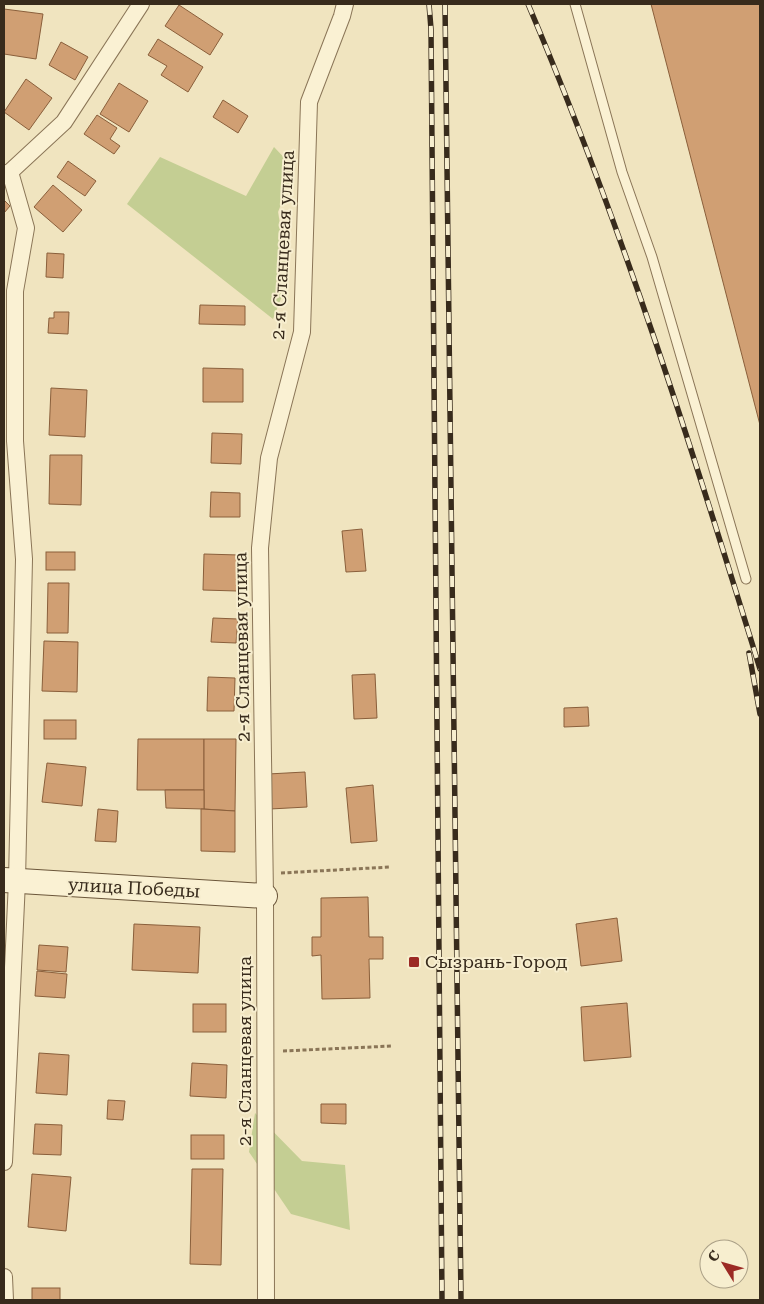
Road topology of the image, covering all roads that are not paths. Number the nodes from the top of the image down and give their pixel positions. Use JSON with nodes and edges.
{"nodes":[{"id":1,"x":141,"y":4,"type":"edge"},
{"id":2,"x":345,"y":4,"type":"edge"},
{"id":3,"x":575,"y":4,"type":"edge"},
{"id":4,"x":7,"y":173,"type":"edge"},
{"id":5,"x":20,"y":262,"type":"junction"},
{"id":6,"x":4,"y":274,"type":"edge"},
{"id":7,"x":746,"y":579,"type":"dead end"},
{"id":8,"x":10,"y":880,"type":"edge"},
{"id":9,"x":264,"y":885,"type":"junction"},
{"id":10,"x":4,"y":1162,"type":"edge"},
{"id":11,"x":4,"y":1277,"type":"edge"},
{"id":12,"x":5,"y":1300,"type":"edge"},
{"id":13,"x":266,"y":1300,"type":"edge"}],
"edges":[{"from":1,"to":4,"type":"street"},
{"from":2,"to":9,"type":"street","name":"2-я Сланцевая улица"},
{"from":3,"to":7,"type":"lane"},
{"from":4,"to":5,"type":"street"},
{"from":5,"to":6,"type":"street"},
{"from":5,"to":8,"type":"street"},
{"from":8,"to":9,"type":"street","name":"улица Победы"},
{"from":8,"to":10,"type":"street"},
{"from":9,"to":13,"type":"street","name":"2-я Сланцевая улица"},
{"from":11,"to":12,"type":"street"}]}
